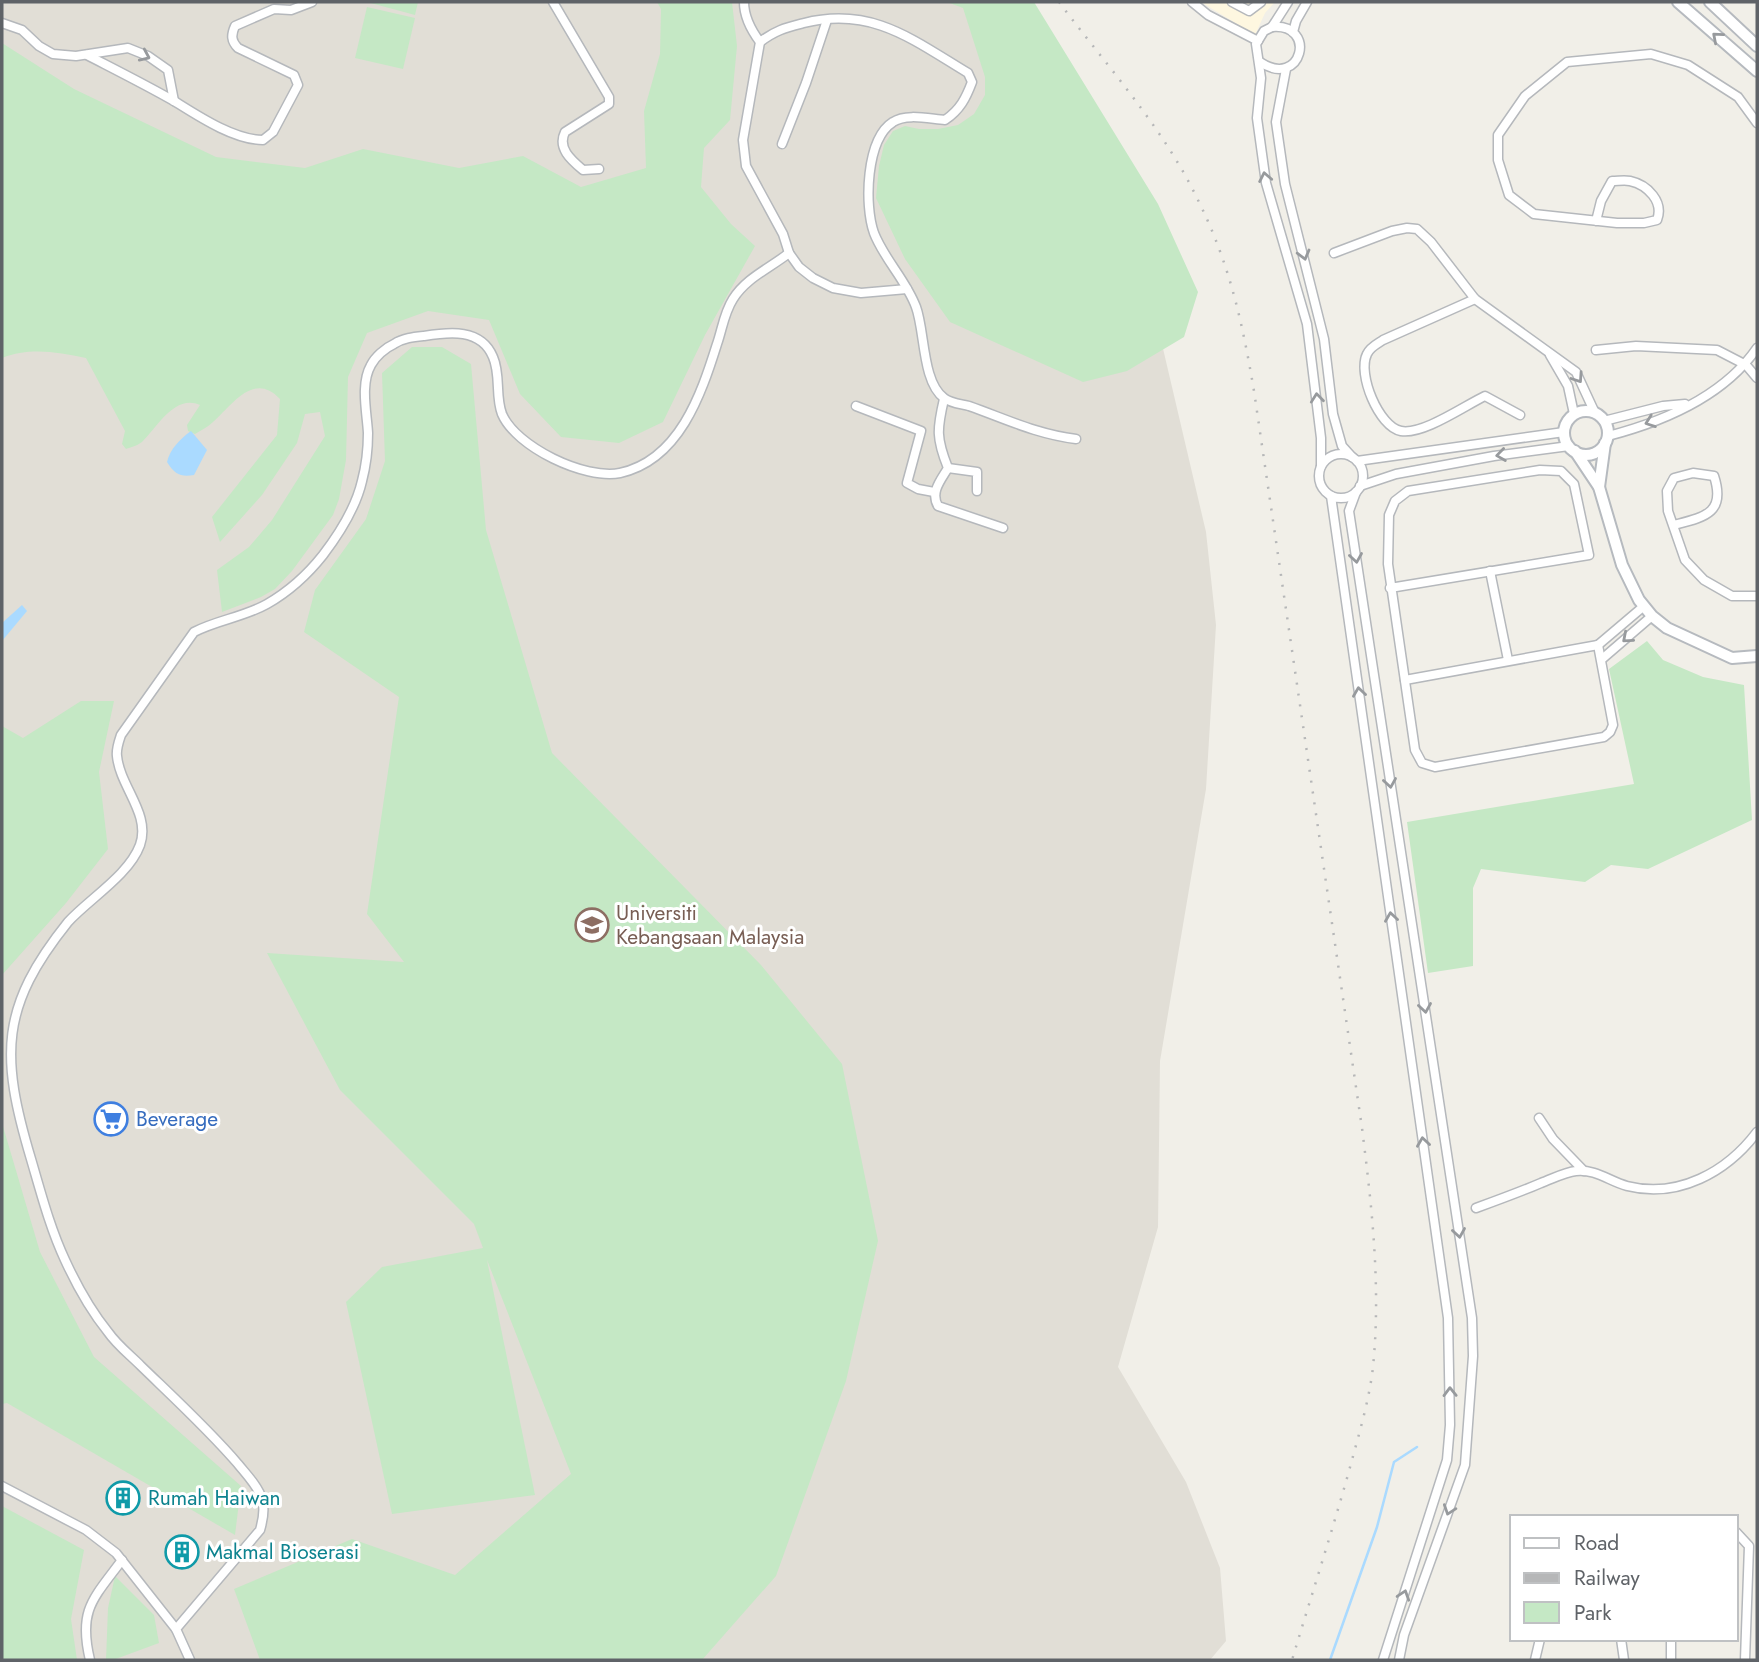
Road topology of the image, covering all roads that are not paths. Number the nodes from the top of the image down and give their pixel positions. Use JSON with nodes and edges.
{"nodes":[{"id":1,"x":312,"y":2,"type":"edge"},
{"id":2,"x":553,"y":2,"type":"edge"},
{"id":3,"x":744,"y":2,"type":"edge"},
{"id":4,"x":1192,"y":2,"type":"edge"},
{"id":5,"x":1232,"y":2,"type":"edge"},
{"id":6,"x":1261,"y":2,"type":"edge"},
{"id":7,"x":1288,"y":2,"type":"edge"},
{"id":8,"x":1307,"y":2,"type":"edge"},
{"id":9,"x":1678,"y":2,"type":"edge"},
{"id":10,"x":1710,"y":2,"type":"edge"},
{"id":11,"x":1721,"y":2,"type":"edge"},
{"id":12,"x":1724,"y":16,"type":"junction"},
{"id":13,"x":827,"y":20,"type":"junction"},
{"id":14,"x":2,"y":23,"type":"edge"},
{"id":15,"x":1272,"y":27,"type":"junction"},
{"id":16,"x":1293,"y":32,"type":"junction"},
{"id":17,"x":1258,"y":41,"type":"junction"},
{"id":18,"x":760,"y":42,"type":"junction"},
{"id":19,"x":1757,"y":46,"type":"edge"},
{"id":20,"x":88,"y":55,"type":"junction"},
{"id":21,"x":1260,"y":62,"type":"junction"},
{"id":22,"x":1286,"y":69,"type":"junction"},
{"id":23,"x":1757,"y":71,"type":"edge"},
{"id":24,"x":174,"y":101,"type":"junction"},
{"id":25,"x":1757,"y":122,"type":"edge"},
{"id":26,"x":782,"y":144,"type":"dead end"},
{"id":27,"x":598,"y":169,"type":"dead end"},
{"id":28,"x":1597,"y":221,"type":"junction"},
{"id":29,"x":789,"y":253,"type":"junction"},
{"id":30,"x":1334,"y":253,"type":"dead end"},
{"id":31,"x":906,"y":289,"type":"junction"},
{"id":32,"x":1475,"y":299,"type":"junction"},
{"id":33,"x":1757,"y":348,"type":"edge"},
{"id":34,"x":1596,"y":350,"type":"dead end"},
{"id":35,"x":1549,"y":353,"type":"junction"},
{"id":36,"x":1746,"y":365,"type":"junction"},
{"id":37,"x":1757,"y":378,"type":"edge"},
{"id":38,"x":944,"y":399,"type":"junction"},
{"id":39,"x":1691,"y":403,"type":"junction"},
{"id":40,"x":856,"y":406,"type":"dead end"},
{"id":41,"x":1595,"y":413,"type":"junction"},
{"id":42,"x":1574,"y":414,"type":"junction"},
{"id":43,"x":1520,"y":415,"type":"dead end"},
{"id":44,"x":1604,"y":421,"type":"junction"},
{"id":45,"x":1564,"y":432,"type":"junction"},
{"id":46,"x":1076,"y":439,"type":"dead end"},
{"id":47,"x":1606,"y":439,"type":"junction"},
{"id":48,"x":1572,"y":449,"type":"junction"},
{"id":49,"x":1354,"y":459,"type":"junction"},
{"id":50,"x":1321,"y":466,"type":"junction"},
{"id":51,"x":948,"y":468,"type":"junction"},
{"id":52,"x":1600,"y":487,"type":"junction"},
{"id":53,"x":1358,"y":489,"type":"junction"},
{"id":54,"x":977,"y":491,"type":"dead end"},
{"id":55,"x":934,"y":492,"type":"junction"},
{"id":56,"x":1331,"y":496,"type":"junction"},
{"id":57,"x":1674,"y":525,"type":"junction"},
{"id":58,"x":1003,"y":528,"type":"dead end"},
{"id":59,"x":1490,"y":571,"type":"junction"},
{"id":60,"x":1390,"y":588,"type":"junction"},
{"id":61,"x":1757,"y":596,"type":"edge"},
{"id":62,"x":1644,"y":606,"type":"junction"},
{"id":63,"x":1652,"y":616,"type":"junction"},
{"id":64,"x":1598,"y":645,"type":"junction"},
{"id":65,"x":1757,"y":656,"type":"edge"},
{"id":66,"x":1602,"y":659,"type":"junction"},
{"id":67,"x":1508,"y":660,"type":"junction"},
{"id":68,"x":1405,"y":680,"type":"junction"},
{"id":69,"x":1539,"y":1118,"type":"dead end"},
{"id":70,"x":1757,"y":1132,"type":"edge"},
{"id":71,"x":1584,"y":1171,"type":"junction"},
{"id":72,"x":1476,"y":1208,"type":"dead end"},
{"id":73,"x":2,"y":1486,"type":"edge"},
{"id":74,"x":1738,"y":1533,"type":"edge"},
{"id":75,"x":122,"y":1560,"type":"junction"},
{"id":76,"x":176,"y":1629,"type":"junction"},
{"id":77,"x":1540,"y":1641,"type":"edge"},
{"id":78,"x":1621,"y":1641,"type":"edge"},
{"id":79,"x":1671,"y":1641,"type":"edge"},
{"id":80,"x":90,"y":1660,"type":"edge"},
{"id":81,"x":190,"y":1660,"type":"edge"},
{"id":82,"x":1383,"y":1660,"type":"edge"},
{"id":83,"x":1399,"y":1660,"type":"edge"},
{"id":84,"x":1535,"y":1660,"type":"edge"},
{"id":85,"x":1624,"y":1660,"type":"edge"},
{"id":86,"x":1671,"y":1660,"type":"edge"},
{"id":87,"x":1745,"y":1660,"type":"edge"}],
"edges":[{"from":1,"to":24,"type":"street"},
{"from":2,"to":27,"type":"street"},
{"from":3,"to":18,"type":"street"},
{"from":4,"to":17,"type":"street"},
{"from":5,"to":6,"type":"street"},
{"from":7,"to":15,"type":"street"},
{"from":8,"to":16,"type":"street"},
{"from":23,"to":9,"type":"street","one_way":true},
{"from":10,"to":12,"type":"street"},
{"from":11,"to":12,"type":"street"},
{"from":12,"to":19,"type":"street"},
{"from":13,"to":18,"type":"street"},
{"from":13,"to":26,"type":"street"},
{"from":13,"to":31,"type":"street"},
{"from":14,"to":20,"type":"street"},
{"from":15,"to":16,"type":"street"},
{"from":15,"to":17,"type":"street"},
{"from":16,"to":22,"type":"street"},
{"from":17,"to":21,"type":"street"},
{"from":18,"to":29,"type":"street"},
{"from":20,"to":24,"type":"street"},
{"from":20,"to":24,"type":"street","one_way":true},
{"from":21,"to":22,"type":"street"},
{"from":50,"to":21,"type":"street","one_way":true},
{"from":22,"to":49,"type":"street","one_way":true},
{"from":25,"to":28,"type":"street"},
{"from":28,"to":28,"type":"street"},
{"from":29,"to":31,"type":"street"},
{"from":29,"to":76,"type":"street"},
{"from":30,"to":32,"type":"street"},
{"from":31,"to":38,"type":"street"},
{"from":32,"to":35,"type":"street"},
{"from":32,"to":43,"type":"street"},
{"from":33,"to":36,"type":"street"},
{"from":34,"to":36,"type":"street"},
{"from":35,"to":41,"type":"street","one_way":true},
{"from":35,"to":42,"type":"street"},
{"from":36,"to":37,"type":"street"},
{"from":36,"to":39,"type":"street"},
{"from":38,"to":46,"type":"street"},
{"from":38,"to":51,"type":"street"},
{"from":39,"to":44,"type":"street"},
{"from":39,"to":47,"type":"street","one_way":true},
{"from":40,"to":55,"type":"street"},
{"from":41,"to":42,"type":"street"},
{"from":41,"to":44,"type":"street"},
{"from":42,"to":45,"type":"street"},
{"from":44,"to":47,"type":"street"},
{"from":45,"to":48,"type":"street"},
{"from":45,"to":49,"type":"street"},
{"from":47,"to":48,"type":"street"},
{"from":47,"to":52,"type":"street"},
{"from":48,"to":52,"type":"street"},
{"from":48,"to":53,"type":"street","one_way":true},
{"from":49,"to":50,"type":"street"},
{"from":49,"to":53,"type":"street"},
{"from":50,"to":56,"type":"street"},
{"from":51,"to":54,"type":"street"},
{"from":51,"to":55,"type":"street"},
{"from":52,"to":62,"type":"street"},
{"from":53,"to":56,"type":"street"},
{"from":53,"to":83,"type":"street","one_way":true},
{"from":55,"to":58,"type":"street"},
{"from":82,"to":56,"type":"street","one_way":true},
{"from":57,"to":57,"type":"street"},
{"from":57,"to":61,"type":"street"},
{"from":59,"to":60,"type":"street"},
{"from":59,"to":60,"type":"street"},
{"from":59,"to":67,"type":"street"},
{"from":60,"to":68,"type":"street"},
{"from":62,"to":63,"type":"street"},
{"from":62,"to":64,"type":"street"},
{"from":63,"to":65,"type":"street"},
{"from":63,"to":66,"type":"street","one_way":true},
{"from":64,"to":66,"type":"street"},
{"from":64,"to":67,"type":"street"},
{"from":66,"to":68,"type":"street"},
{"from":67,"to":68,"type":"street"},
{"from":69,"to":71,"type":"street"},
{"from":70,"to":71,"type":"street"},
{"from":71,"to":72,"type":"street"},
{"from":73,"to":75,"type":"street"},
{"from":74,"to":87,"type":"street"},
{"from":75,"to":76,"type":"street"},
{"from":75,"to":80,"type":"street"},
{"from":76,"to":81,"type":"street"},
{"from":77,"to":84,"type":"street"},
{"from":78,"to":85,"type":"street"},
{"from":79,"to":86,"type":"street"}]}
